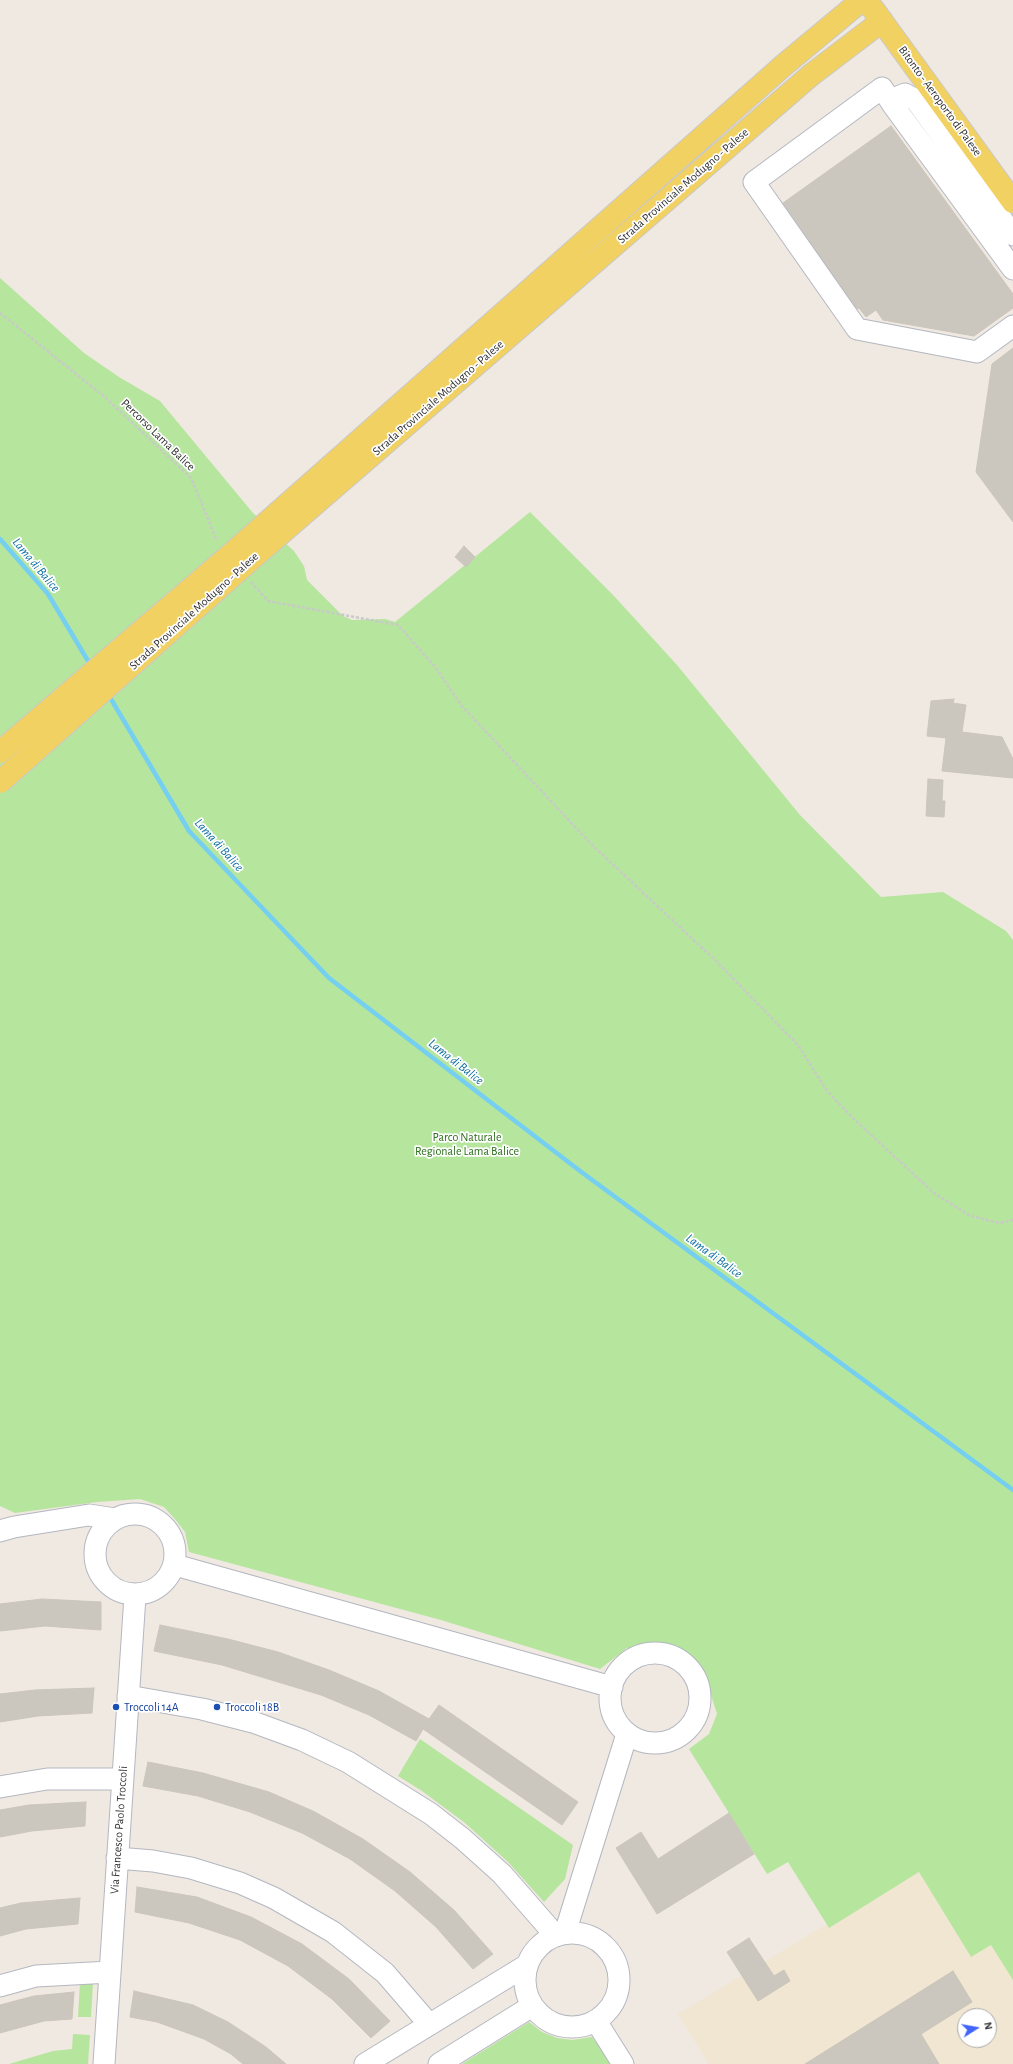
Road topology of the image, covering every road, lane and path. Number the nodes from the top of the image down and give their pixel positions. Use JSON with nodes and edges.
{"nodes":[{"id":1,"x":862,"y":0,"type":"edge"},
{"id":2,"x":866,"y":0,"type":"edge"},
{"id":3,"x":882,"y":21,"type":"junction"},
{"id":4,"x":893,"y":105,"type":"junction"},
{"id":5,"x":1013,"y":202,"type":"edge"},
{"id":6,"x":1013,"y":235,"type":"edge"},
{"id":7,"x":1013,"y":269,"type":"edge"},
{"id":8,"x":0,"y":313,"type":"edge"},
{"id":9,"x":1013,"y":326,"type":"edge"},
{"id":10,"x":239,"y":558,"type":"junction"},
{"id":11,"x":0,"y":752,"type":"edge"},
{"id":12,"x":0,"y":782,"type":"edge"},
{"id":13,"x":1013,"y":1220,"type":"edge"},
{"id":14,"x":115,"y":1519,"type":"junction"},
{"id":15,"x":5,"y":1527,"type":"edge"},
{"id":16,"x":175,"y":1565,"type":"junction"},
{"id":17,"x":135,"y":1596,"type":"junction"},
{"id":18,"x":612,"y":1687,"type":"junction"},
{"id":19,"x":128,"y":1696,"type":"junction"},
{"id":20,"x":627,"y":1734,"type":"junction"},
{"id":21,"x":123,"y":1779,"type":"junction"},
{"id":22,"x":0,"y":1786,"type":"edge"},
{"id":23,"x":117,"y":1858,"type":"junction"},
{"id":24,"x":560,"y":1935,"type":"junction"},
{"id":25,"x":527,"y":1965,"type":"junction"},
{"id":26,"x":110,"y":1972,"type":"junction"},
{"id":27,"x":0,"y":1986,"type":"edge"},
{"id":28,"x":532,"y":2006,"type":"junction"},
{"id":29,"x":596,"y":2021,"type":"junction"},
{"id":30,"x":429,"y":2024,"type":"junction"},
{"id":31,"x":104,"y":2064,"type":"edge"},
{"id":32,"x":365,"y":2064,"type":"edge"},
{"id":33,"x":439,"y":2064,"type":"edge"},
{"id":34,"x":623,"y":2064,"type":"edge"}],
"edges":[{"from":1,"to":10,"type":"main road","name":"Strada Provinciale Modugno - Palese"},
{"from":2,"to":3,"type":"main road","name":"Bitonto - Aeroporto di Palese"},
{"from":3,"to":5,"type":"main road","name":"Bitonto - Aeroporto di Palese"},
{"from":3,"to":10,"type":"main road","name":"Strada Provinciale Modugno - Palese"},
{"from":4,"to":6,"type":"street"},
{"from":4,"to":7,"type":"street"},
{"from":4,"to":9,"type":"street"},
{"from":8,"to":10,"type":"path","name":"Percorso Lama Balice"},
{"from":10,"to":11,"type":"main road","name":"Strada Provinciale Modugno - Palese","bridge":true},
{"from":10,"to":12,"type":"main road","name":"Strada Provinciale Modugno - Palese","bridge":true},
{"from":10,"to":13,"type":"path","name":"Percorso Lama Balice"},
{"from":14,"to":15,"type":"street"},
{"from":14,"to":16,"type":"street"},
{"from":14,"to":17,"type":"street"},
{"from":16,"to":17,"type":"street"},
{"from":16,"to":18,"type":"street"},
{"from":17,"to":19,"type":"street","name":"Via Francesco Paolo Troccoli"},
{"from":18,"to":20,"type":"street"},
{"from":18,"to":20,"type":"street"},
{"from":19,"to":21,"type":"street","name":"Via Francesco Paolo Troccoli"},
{"from":19,"to":24,"type":"street"},
{"from":20,"to":24,"type":"street"},
{"from":21,"to":22,"type":"street"},
{"from":21,"to":23,"type":"street","name":"Via Francesco Paolo Troccoli"},
{"from":23,"to":26,"type":"street","name":"Via Francesco Paolo Troccoli"},
{"from":23,"to":30,"type":"street"},
{"from":24,"to":25,"type":"street"},
{"from":24,"to":29,"type":"street"},
{"from":25,"to":28,"type":"street"},
{"from":25,"to":30,"type":"street"},
{"from":26,"to":27,"type":"street"},
{"from":26,"to":31,"type":"street","name":"Via Francesco Paolo Troccoli"},
{"from":28,"to":29,"type":"street"},
{"from":28,"to":33,"type":"street"},
{"from":29,"to":34,"type":"street"},
{"from":30,"to":32,"type":"street"}]}
